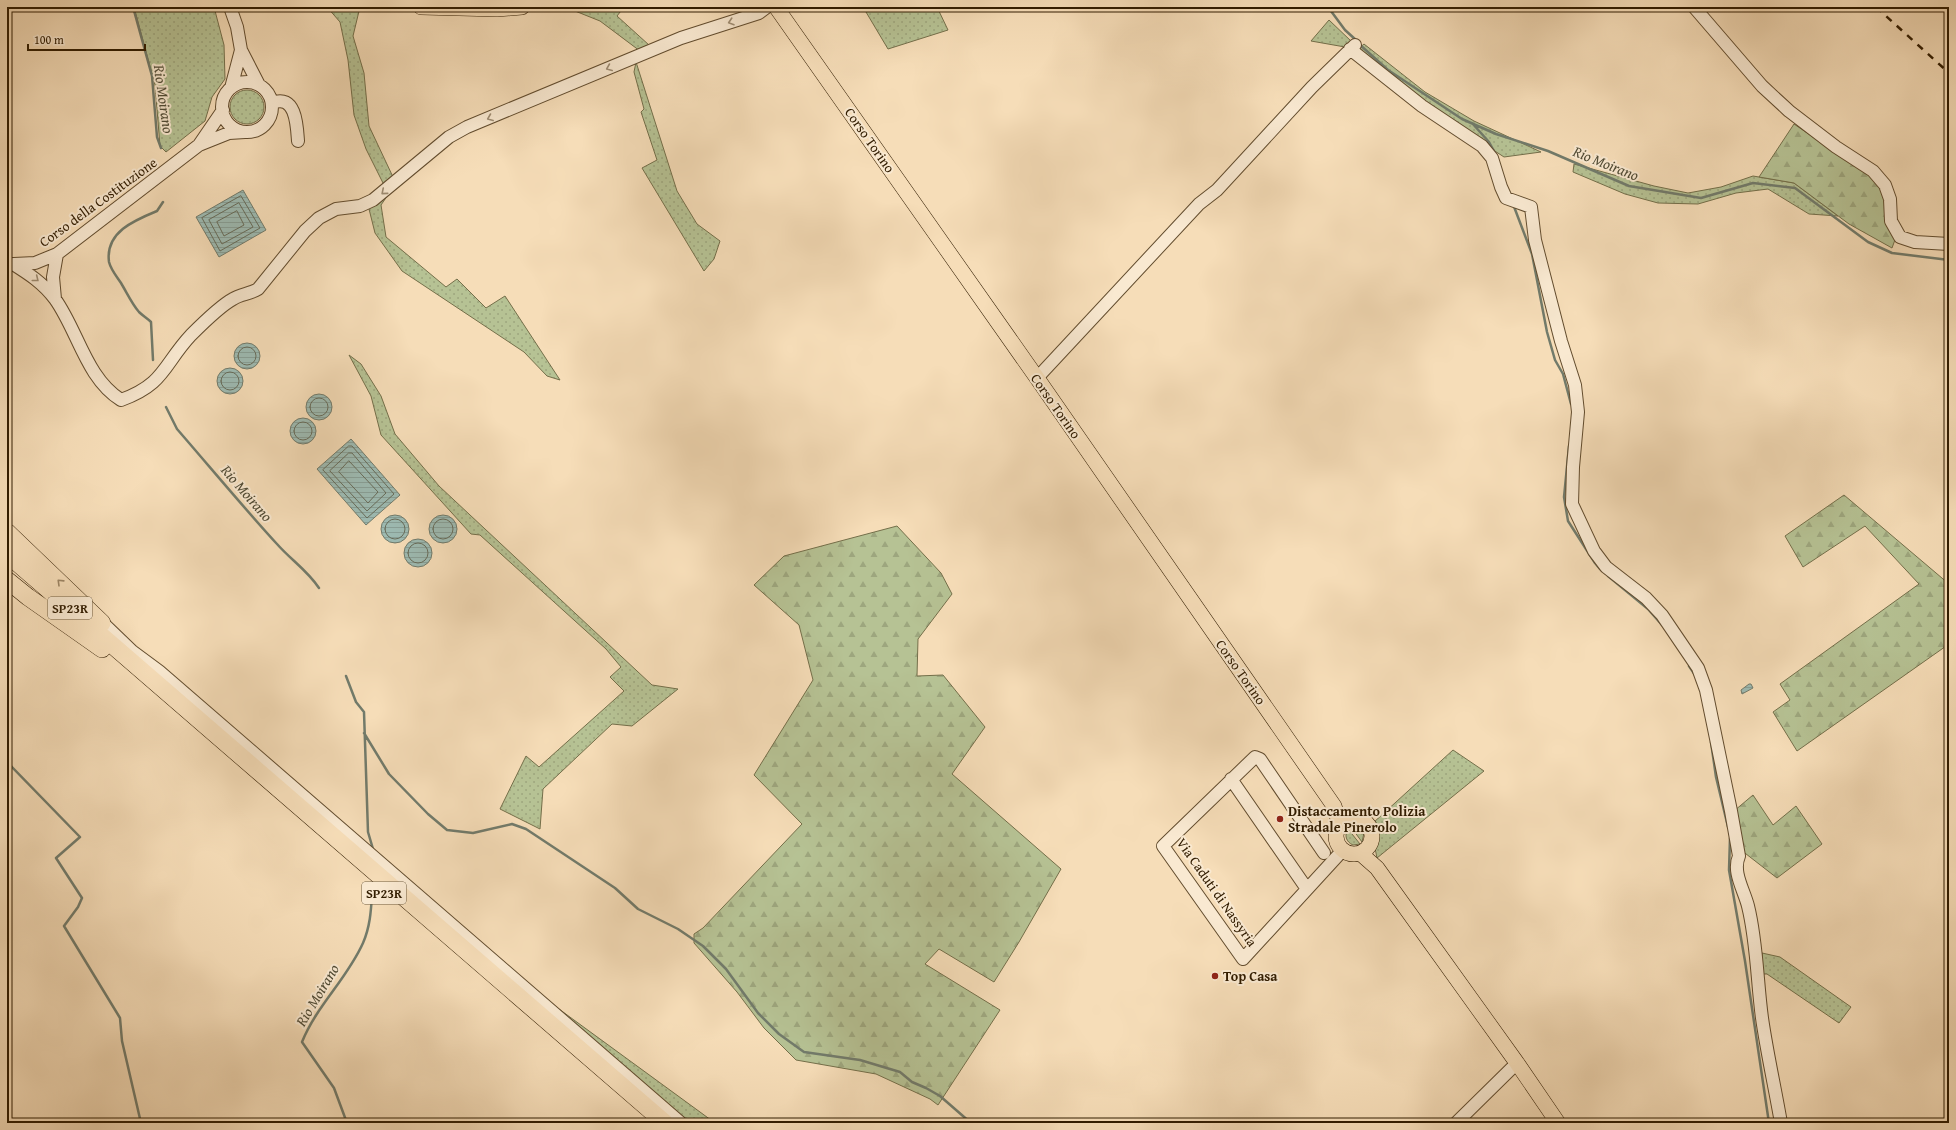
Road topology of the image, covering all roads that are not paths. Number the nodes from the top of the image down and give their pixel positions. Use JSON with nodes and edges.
{"nodes":[{"id":1,"x":230,"y":7,"type":"edge"},
{"id":2,"x":421,"y":7,"type":"edge"},
{"id":3,"x":522,"y":7,"type":"edge"},
{"id":4,"x":767,"y":7,"type":"edge"},
{"id":5,"x":776,"y":7,"type":"edge"},
{"id":6,"x":1694,"y":7,"type":"edge"},
{"id":7,"x":240,"y":50,"type":"junction"},
{"id":8,"x":259,"y":85,"type":"junction"},
{"id":9,"x":231,"y":88,"type":"junction"},
{"id":10,"x":272,"y":102,"type":"junction"},
{"id":11,"x":222,"y":110,"type":"junction"},
{"id":12,"x":245,"y":132,"type":"junction"},
{"id":13,"x":298,"y":141,"type":"dead end"},
{"id":14,"x":199,"y":145,"type":"junction"},
{"id":15,"x":1949,"y":244,"type":"edge"},
{"id":16,"x":57,"y":254,"type":"junction"},
{"id":17,"x":10,"y":263,"type":"edge"},
{"id":18,"x":55,"y":299,"type":"junction"},
{"id":19,"x":1037,"y":378,"type":"junction"},
{"id":20,"x":7,"y":532,"type":"edge"},
{"id":21,"x":7,"y":554,"type":"edge"},
{"id":22,"x":7,"y":565,"type":"edge"},
{"id":23,"x":7,"y":580,"type":"edge"},
{"id":24,"x":105,"y":625,"type":"junction"},
{"id":25,"x":126,"y":662,"type":"junction"},
{"id":26,"x":1231,"y":779,"type":"junction"},
{"id":27,"x":1346,"y":822,"type":"junction"},
{"id":28,"x":1343,"y":850,"type":"junction"},
{"id":29,"x":1365,"y":850,"type":"junction"},
{"id":30,"x":1324,"y":853,"type":"dead end"},
{"id":31,"x":1307,"y":888,"type":"junction"},
{"id":32,"x":1517,"y":1063,"type":"junction"},
{"id":33,"x":651,"y":1123,"type":"edge"},
{"id":34,"x":665,"y":1123,"type":"edge"},
{"id":35,"x":681,"y":1123,"type":"edge"},
{"id":36,"x":1456,"y":1123,"type":"edge"},
{"id":37,"x":1558,"y":1123,"type":"edge"},
{"id":38,"x":1781,"y":1123,"type":"edge"}],
"edges":[{"from":1,"to":7,"type":"street"},
{"from":2,"to":3,"type":"main road"},
{"from":4,"to":18,"type":"street","one_way":true},
{"from":5,"to":19,"type":"main road","name":"Corso Torino"},
{"from":6,"to":15,"type":"street"},
{"from":7,"to":8,"type":"street"},
{"from":7,"to":9,"type":"street"},
{"from":8,"to":9,"type":"street"},
{"from":8,"to":10,"type":"street"},
{"from":9,"to":11,"type":"street"},
{"from":10,"to":12,"type":"street"},
{"from":10,"to":13,"type":"street"},
{"from":11,"to":12,"type":"street"},
{"from":11,"to":14,"type":"street"},
{"from":12,"to":14,"type":"street"},
{"from":14,"to":16,"type":"street","name":"Corso della Costituzione"},
{"from":16,"to":17,"type":"street","name":"Corso della Costituzione"},
{"from":16,"to":18,"type":"street"},
{"from":17,"to":18,"type":"street","one_way":true},
{"from":19,"to":27,"type":"main road","name":"Corso Torino"},
{"from":19,"to":38,"type":"street"},
{"from":24,"to":20,"type":"highway","one_way":true},
{"from":21,"to":25,"type":"highway","number":"SP23R"},
{"from":22,"to":25,"type":"highway","number":"SP23R"},
{"from":23,"to":25,"type":"highway"},
{"from":24,"to":25,"type":"highway"},
{"from":24,"to":35,"type":"street"},
{"from":25,"to":33,"type":"highway","number":"SP23R"},
{"from":25,"to":34,"type":"highway","number":"SP23R"},
{"from":26,"to":30,"type":"street","name":"Via Caduti di Nassyria"},
{"from":26,"to":31,"type":"street"},
{"from":26,"to":31,"type":"street","name":"Via Caduti di Nassyria"},
{"from":27,"to":28,"type":"main road"},
{"from":27,"to":29,"type":"main road"},
{"from":28,"to":29,"type":"main road"},
{"from":28,"to":31,"type":"street","name":"Via Caduti di Nassyria"},
{"from":29,"to":32,"type":"main road"},
{"from":32,"to":36,"type":"street"},
{"from":32,"to":37,"type":"main road"}]}
